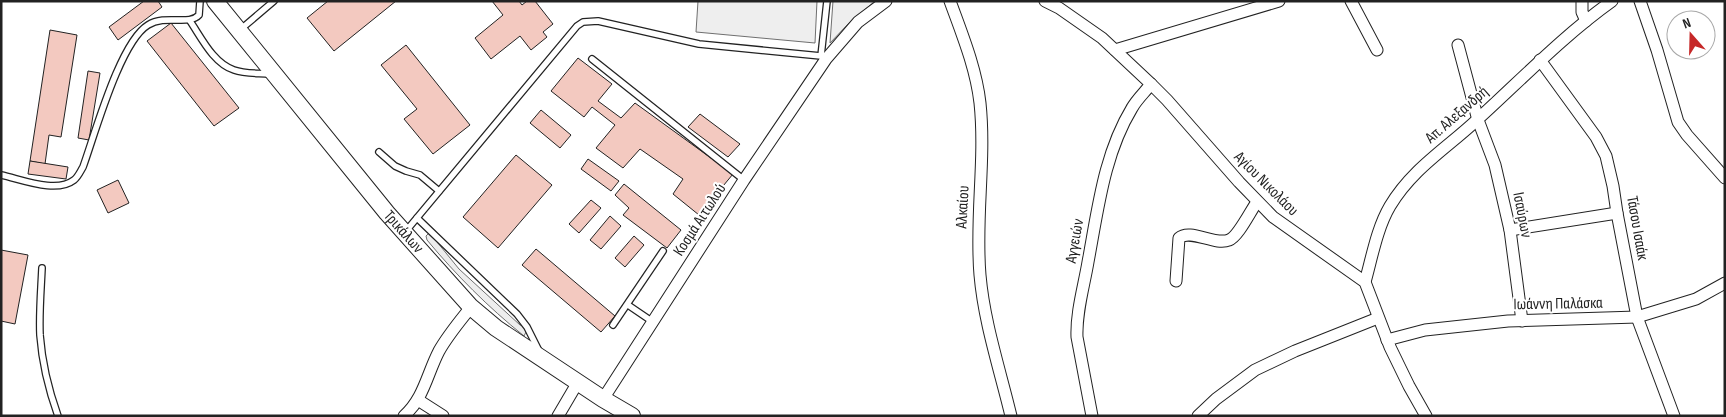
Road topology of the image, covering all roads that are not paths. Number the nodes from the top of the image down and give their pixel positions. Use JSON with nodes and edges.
{"nodes":[{"id":1,"x":200,"y":1,"type":"edge"},
{"id":2,"x":216,"y":1,"type":"edge"},
{"id":3,"x":274,"y":1,"type":"edge"},
{"id":4,"x":827,"y":1,"type":"edge"},
{"id":5,"x":886,"y":1,"type":"edge"},
{"id":6,"x":950,"y":1,"type":"edge"},
{"id":7,"x":1045,"y":1,"type":"edge"},
{"id":8,"x":1279,"y":1,"type":"edge"},
{"id":9,"x":1352,"y":1,"type":"edge"},
{"id":10,"x":1582,"y":1,"type":"edge"},
{"id":11,"x":1612,"y":1,"type":"edge"},
{"id":12,"x":1640,"y":1,"type":"edge"},
{"id":13,"x":190,"y":21,"type":"junction"},
{"id":14,"x":1586,"y":21,"type":"junction"},
{"id":15,"x":239,"y":30,"type":"junction"},
{"id":16,"x":1458,"y":44,"type":"dead end"},
{"id":17,"x":1115,"y":50,"type":"junction"},
{"id":18,"x":1377,"y":50,"type":"dead end"},
{"id":19,"x":823,"y":57,"type":"junction"},
{"id":20,"x":592,"y":59,"type":"dead end"},
{"id":21,"x":1540,"y":60,"type":"junction"},
{"id":22,"x":275,"y":74,"type":"junction"},
{"id":23,"x":1151,"y":84,"type":"junction"},
{"id":24,"x":1478,"y":120,"type":"junction"},
{"id":25,"x":379,"y":152,"type":"dead end"},
{"id":26,"x":1720,"y":166,"type":"edge"},
{"id":27,"x":1,"y":174,"type":"edge"},
{"id":28,"x":1725,"y":178,"type":"edge"},
{"id":29,"x":744,"y":180,"type":"junction"},
{"id":30,"x":439,"y":191,"type":"junction"},
{"id":31,"x":1257,"y":202,"type":"junction"},
{"id":32,"x":1617,"y":213,"type":"junction"},
{"id":33,"x":417,"y":218,"type":"junction"},
{"id":34,"x":1510,"y":230,"type":"junction"},
{"id":35,"x":404,"y":234,"type":"junction"},
{"id":36,"x":663,"y":251,"type":"dead end"},
{"id":37,"x":42,"y":268,"type":"dead end"},
{"id":38,"x":1176,"y":282,"type":"dead end"},
{"id":39,"x":1365,"y":282,"type":"junction"},
{"id":40,"x":1725,"y":283,"type":"edge"},
{"id":41,"x":628,"y":305,"type":"junction"},
{"id":42,"x":471,"y":307,"type":"junction"},
{"id":43,"x":1378,"y":318,"type":"junction"},
{"id":44,"x":1637,"y":318,"type":"junction"},
{"id":45,"x":1522,"y":320,"type":"junction"},
{"id":46,"x":653,"y":322,"type":"junction"},
{"id":47,"x":614,"y":325,"type":"dead end"},
{"id":48,"x":1388,"y":340,"type":"junction"},
{"id":49,"x":544,"y":359,"type":"junction"},
{"id":50,"x":578,"y":382,"type":"junction"},
{"id":51,"x":603,"y":399,"type":"junction"},
{"id":52,"x":418,"y":400,"type":"junction"},
{"id":53,"x":58,"y":416,"type":"edge"},
{"id":54,"x":404,"y":416,"type":"edge"},
{"id":55,"x":443,"y":416,"type":"edge"},
{"id":56,"x":558,"y":416,"type":"edge"},
{"id":57,"x":632,"y":416,"type":"edge"},
{"id":58,"x":1011,"y":416,"type":"edge"},
{"id":59,"x":1092,"y":416,"type":"edge"},
{"id":60,"x":1198,"y":416,"type":"edge"},
{"id":61,"x":1426,"y":416,"type":"edge"},
{"id":62,"x":1674,"y":416,"type":"edge"}],
"edges":[{"from":1,"to":13,"type":"lane"},
{"from":2,"to":15,"type":"main road","name":"Τρικάλων"},
{"from":3,"to":15,"type":"lane"},
{"from":4,"to":19,"type":"lane"},
{"from":5,"to":19,"type":"street"},
{"from":6,"to":58,"type":"street","name":"Αλκαίου"},
{"from":7,"to":17,"type":"street","name":"Αγίου Νικολάου"},
{"from":8,"to":17,"type":"street"},
{"from":9,"to":18,"type":"street"},
{"from":10,"to":14,"type":"street"},
{"from":11,"to":14,"type":"street","name":"Απ. Αλεξανδρή"},
{"from":12,"to":26,"type":"street"},
{"from":13,"to":22,"type":"lane"},
{"from":13,"to":27,"type":"lane"},
{"from":14,"to":21,"type":"street","name":"Απ. Αλεξανδρή"},
{"from":15,"to":22,"type":"main road","name":"Τρικάλων"},
{"from":16,"to":24,"type":"street","name":"Ισαύρων"},
{"from":17,"to":23,"type":"street","name":"Αγίου Νικολάου"},
{"from":19,"to":29,"type":"street","name":"Κοσμά Αιτωλού"},
{"from":19,"to":30,"type":"lane"},
{"from":20,"to":29,"type":"lane"},
{"from":21,"to":24,"type":"street","name":"Απ. Αλεξανδρή"},
{"from":21,"to":32,"type":"street","name":"Τάσου Ισαάκ"},
{"from":22,"to":35,"type":"main road","name":"Τρικάλων"},
{"from":23,"to":31,"type":"street","name":"Αγίου Νικολάου"},
{"from":23,"to":59,"type":"street","name":"Αγγειών"},
{"from":24,"to":34,"type":"street","name":"Ισαύρων"},
{"from":24,"to":39,"type":"street","name":"Απ. Αλεξανδρή"},
{"from":25,"to":30,"type":"lane"},
{"from":26,"to":28,"type":"street"},
{"from":29,"to":46,"type":"street","name":"Κοσμά Αιτωλού"},
{"from":30,"to":33,"type":"lane"},
{"from":31,"to":38,"type":"street"},
{"from":31,"to":39,"type":"street","name":"Αγίου Νικολάου"},
{"from":32,"to":34,"type":"street"},
{"from":32,"to":44,"type":"street","name":"Τάσου Ισαάκ"},
{"from":33,"to":35,"type":"lane"},
{"from":33,"to":49,"type":"lane"},
{"from":34,"to":45,"type":"street","name":"Ισαύρων"},
{"from":35,"to":42,"type":"main road","name":"Τρικάλων"},
{"from":36,"to":41,"type":"lane"},
{"from":37,"to":53,"type":"lane"},
{"from":39,"to":43,"type":"street"},
{"from":40,"to":44,"type":"street","name":"Ιωάννη Παλάσκα"},
{"from":41,"to":46,"type":"lane"},
{"from":41,"to":47,"type":"lane"},
{"from":42,"to":49,"type":"main road","name":"Τρικάλων"},
{"from":42,"to":52,"type":"street"},
{"from":43,"to":48,"type":"street"},
{"from":43,"to":60,"type":"street"},
{"from":44,"to":45,"type":"street","name":"Ιωάννη Παλάσκα"},
{"from":44,"to":62,"type":"street","name":"Τάσου Ισαάκ"},
{"from":45,"to":48,"type":"street","name":"Ιωάννη Παλάσκα"},
{"from":46,"to":51,"type":"street","name":"Κοσμά Αιτωλού"},
{"from":48,"to":61,"type":"street"},
{"from":49,"to":50,"type":"main road","name":"Τρικάλων"},
{"from":50,"to":51,"type":"main road","name":"Τρικάλων"},
{"from":50,"to":56,"type":"street"},
{"from":51,"to":57,"type":"main road","name":"Τρικάλων"},
{"from":52,"to":54,"type":"street"},
{"from":52,"to":55,"type":"street"}]}
